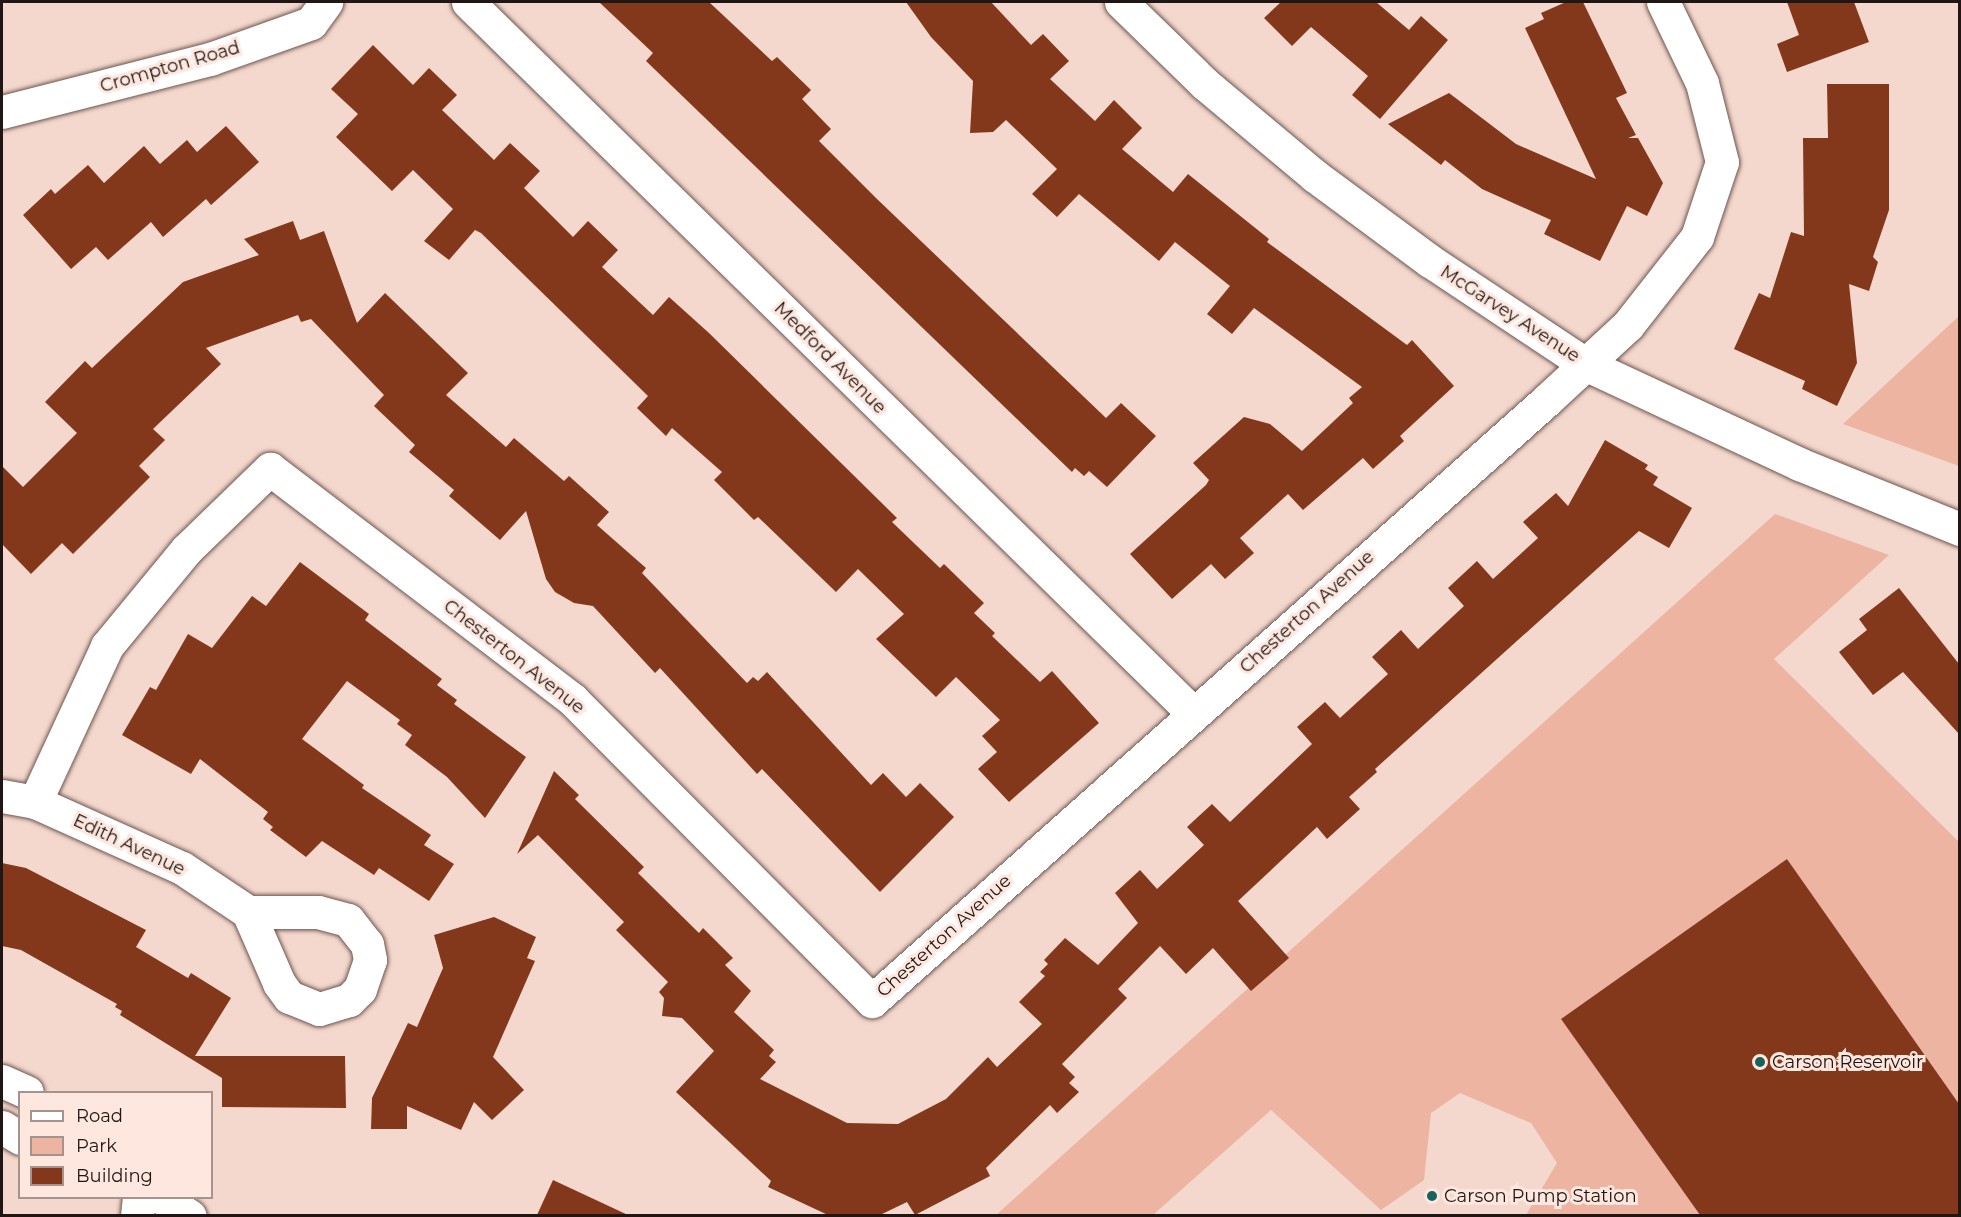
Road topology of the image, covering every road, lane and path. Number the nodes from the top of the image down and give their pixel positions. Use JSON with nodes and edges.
{"nodes":[{"id":1,"x":326,"y":2,"type":"edge"},
{"id":2,"x":468,"y":2,"type":"edge"},
{"id":3,"x":1121,"y":2,"type":"edge"},
{"id":4,"x":1663,"y":2,"type":"edge"},
{"id":5,"x":2,"y":112,"type":"edge"},
{"id":6,"x":1585,"y":364,"type":"junction"},
{"id":7,"x":1959,"y":529,"type":"edge"},
{"id":8,"x":1193,"y":713,"type":"junction"},
{"id":9,"x":2,"y":796,"type":"edge"},
{"id":10,"x":34,"y":802,"type":"junction"},
{"id":11,"x":248,"y":912,"type":"dead end"},
{"id":12,"x":2,"y":1081,"type":"edge"},
{"id":13,"x":25,"y":1091,"type":"edge"},
{"id":14,"x":2,"y":1127,"type":"edge"},
{"id":15,"x":18,"y":1137,"type":"edge"},
{"id":16,"x":139,"y":1199,"type":"edge"},
{"id":17,"x":165,"y":1199,"type":"edge"},
{"id":18,"x":137,"y":1215,"type":"edge"},
{"id":19,"x":190,"y":1215,"type":"edge"}],
"edges":[{"from":1,"to":5,"type":"street","name":"Crompton Road"},
{"from":2,"to":8,"type":"street","name":"Medford Avenue"},
{"from":3,"to":6,"type":"street","name":"McGarvey Avenue"},
{"from":4,"to":6,"type":"street","name":"Chesterton Avenue"},
{"from":6,"to":7,"type":"street","name":"McGarvey Avenue"},
{"from":6,"to":8,"type":"street","name":"Chesterton Avenue"},
{"from":8,"to":10,"type":"street","name":"Chesterton Avenue"},
{"from":9,"to":10,"type":"street","name":"Edith Avenue"},
{"from":10,"to":11,"type":"street","name":"Edith Avenue"},
{"from":12,"to":13,"type":"street"},
{"from":14,"to":15,"type":"street"},
{"from":16,"to":18,"type":"street"},
{"from":17,"to":19,"type":"street"}]}
